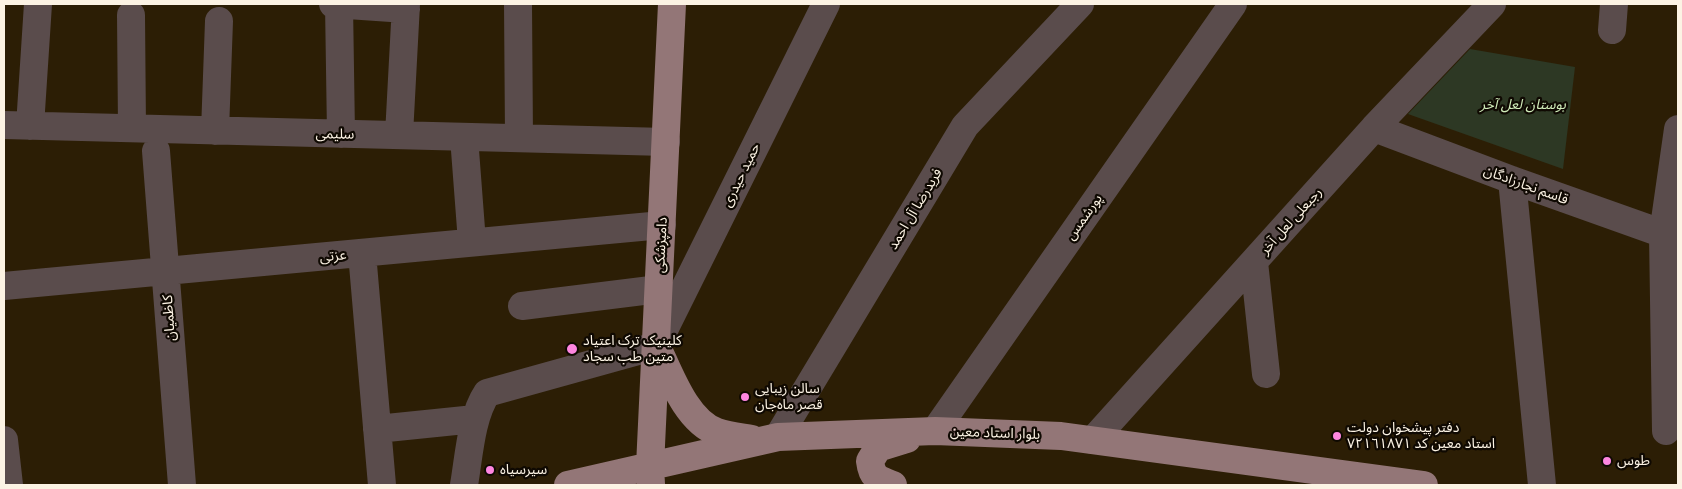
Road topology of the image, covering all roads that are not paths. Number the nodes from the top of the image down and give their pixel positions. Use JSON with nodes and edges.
{"nodes":[{"id":1,"x":38,"y":4,"type":"edge"},
{"id":2,"x":333,"y":4,"type":"edge"},
{"id":3,"x":339,"y":4,"type":"edge"},
{"id":4,"x":518,"y":4,"type":"edge"},
{"id":5,"x":672,"y":4,"type":"edge"},
{"id":6,"x":826,"y":4,"type":"edge"},
{"id":7,"x":1080,"y":4,"type":"edge"},
{"id":8,"x":1233,"y":4,"type":"edge"},
{"id":9,"x":1492,"y":4,"type":"edge"},
{"id":10,"x":406,"y":6,"type":"edge"},
{"id":11,"x":131,"y":15,"type":"dead end"},
{"id":12,"x":219,"y":21,"type":"dead end"},
{"id":13,"x":17,"y":126,"type":"edge"},
{"id":14,"x":132,"y":128,"type":"junction"},
{"id":15,"x":1374,"y":128,"type":"junction"},
{"id":16,"x":1678,"y":129,"type":"edge"},
{"id":17,"x":215,"y":131,"type":"junction"},
{"id":18,"x":341,"y":134,"type":"junction"},
{"id":19,"x":399,"y":135,"type":"junction"},
{"id":20,"x":464,"y":137,"type":"junction"},
{"id":21,"x":519,"y":138,"type":"junction"},
{"id":22,"x":666,"y":142,"type":"junction"},
{"id":23,"x":156,"y":151,"type":"dead end"},
{"id":24,"x":1512,"y":180,"type":"junction"},
{"id":25,"x":662,"y":224,"type":"junction"},
{"id":26,"x":1671,"y":236,"type":"edge"},
{"id":27,"x":472,"y":242,"type":"junction"},
{"id":28,"x":362,"y":253,"type":"junction"},
{"id":29,"x":1254,"y":262,"type":"junction"},
{"id":30,"x":165,"y":271,"type":"junction"},
{"id":31,"x":4,"y":286,"type":"edge"},
{"id":32,"x":659,"y":289,"type":"junction"},
{"id":33,"x":522,"y":306,"type":"dead end"},
{"id":34,"x":656,"y":346,"type":"junction"},
{"id":35,"x":1266,"y":374,"type":"dead end"},
{"id":36,"x":476,"y":419,"type":"junction"},
{"id":37,"x":377,"y":429,"type":"junction"},
{"id":38,"x":935,"y":431,"type":"junction"},
{"id":39,"x":1666,"y":431,"type":"dead end"},
{"id":40,"x":768,"y":439,"type":"junction"},
{"id":41,"x":4,"y":440,"type":"edge"},
{"id":42,"x":1093,"y":440,"type":"junction"},
{"id":43,"x":651,"y":476,"type":"edge"},
{"id":44,"x":9,"y":485,"type":"edge"},
{"id":45,"x":182,"y":485,"type":"edge"},
{"id":46,"x":382,"y":485,"type":"edge"},
{"id":47,"x":464,"y":485,"type":"edge"},
{"id":48,"x":568,"y":485,"type":"edge"},
{"id":49,"x":893,"y":485,"type":"edge"},
{"id":50,"x":1424,"y":485,"type":"edge"},
{"id":51,"x":1542,"y":485,"type":"edge"}],
"edges":[{"from":1,"to":13,"type":"street"},
{"from":2,"to":3,"type":"street"},
{"from":3,"to":10,"type":"street"},
{"from":3,"to":18,"type":"street"},
{"from":4,"to":21,"type":"street"},
{"from":5,"to":22,"type":"main road","name":"دامپزشکی"},
{"from":6,"to":34,"type":"street","name":"حمید حیدری"},
{"from":7,"to":40,"type":"street","name":"فریدرضا آل احمد"},
{"from":8,"to":38,"type":"street","name":"پورشمس"},
{"from":9,"to":15,"type":"street","name":"رجبعلی لعل آخر"},
{"from":10,"to":19,"type":"street"},
{"from":11,"to":14,"type":"street"},
{"from":12,"to":17,"type":"street"},
{"from":13,"to":14,"type":"street","name":"سلیمی"},
{"from":14,"to":17,"type":"street","name":"سلیمی"},
{"from":15,"to":24,"type":"street","name":"قاسم نجارزادگان"},
{"from":15,"to":29,"type":"street","name":"رجبعلی لعل آخر"},
{"from":16,"to":26,"type":"street"},
{"from":17,"to":18,"type":"street","name":"سلیمی"},
{"from":18,"to":19,"type":"street","name":"سلیمی"},
{"from":19,"to":20,"type":"street","name":"سلیمی"},
{"from":20,"to":21,"type":"street","name":"سلیمی"},
{"from":20,"to":27,"type":"street"},
{"from":21,"to":22,"type":"street","name":"سلیمی"},
{"from":22,"to":25,"type":"main road","name":"دامپزشکی"},
{"from":23,"to":30,"type":"street","name":"کاظمیان"},
{"from":24,"to":26,"type":"street","name":"قاسم نجارزادگان"},
{"from":24,"to":51,"type":"street"},
{"from":25,"to":27,"type":"street","name":"عزتی"},
{"from":25,"to":32,"type":"main road","name":"دامپزشکی"},
{"from":26,"to":39,"type":"street"},
{"from":27,"to":28,"type":"street","name":"عزتی"},
{"from":28,"to":30,"type":"street","name":"عزتی"},
{"from":28,"to":37,"type":"street"},
{"from":29,"to":35,"type":"street"},
{"from":29,"to":42,"type":"street","name":"رجبعلی لعل آخر"},
{"from":30,"to":31,"type":"street","name":"عزتی"},
{"from":30,"to":45,"type":"street","name":"کاظمیان"},
{"from":32,"to":33,"type":"street"},
{"from":32,"to":34,"type":"main road","name":"دامپزشکی"},
{"from":34,"to":36,"type":"street"},
{"from":34,"to":40,"type":"main road"},
{"from":34,"to":43,"type":"main road","name":"دامپزشکی"},
{"from":36,"to":37,"type":"street"},
{"from":36,"to":47,"type":"street"},
{"from":37,"to":46,"type":"street"},
{"from":38,"to":40,"type":"main road","name":"بلوار استاد معین"},
{"from":38,"to":42,"type":"main road","name":"بلوار استاد معین"},
{"from":38,"to":49,"type":"main road"},
{"from":40,"to":43,"type":"main road","name":"بلوار استاد معین"},
{"from":41,"to":44,"type":"street"},
{"from":42,"to":50,"type":"main road","name":"بلوار استاد معین"},
{"from":43,"to":48,"type":"main road","name":"بلوار استاد معین"}]}
